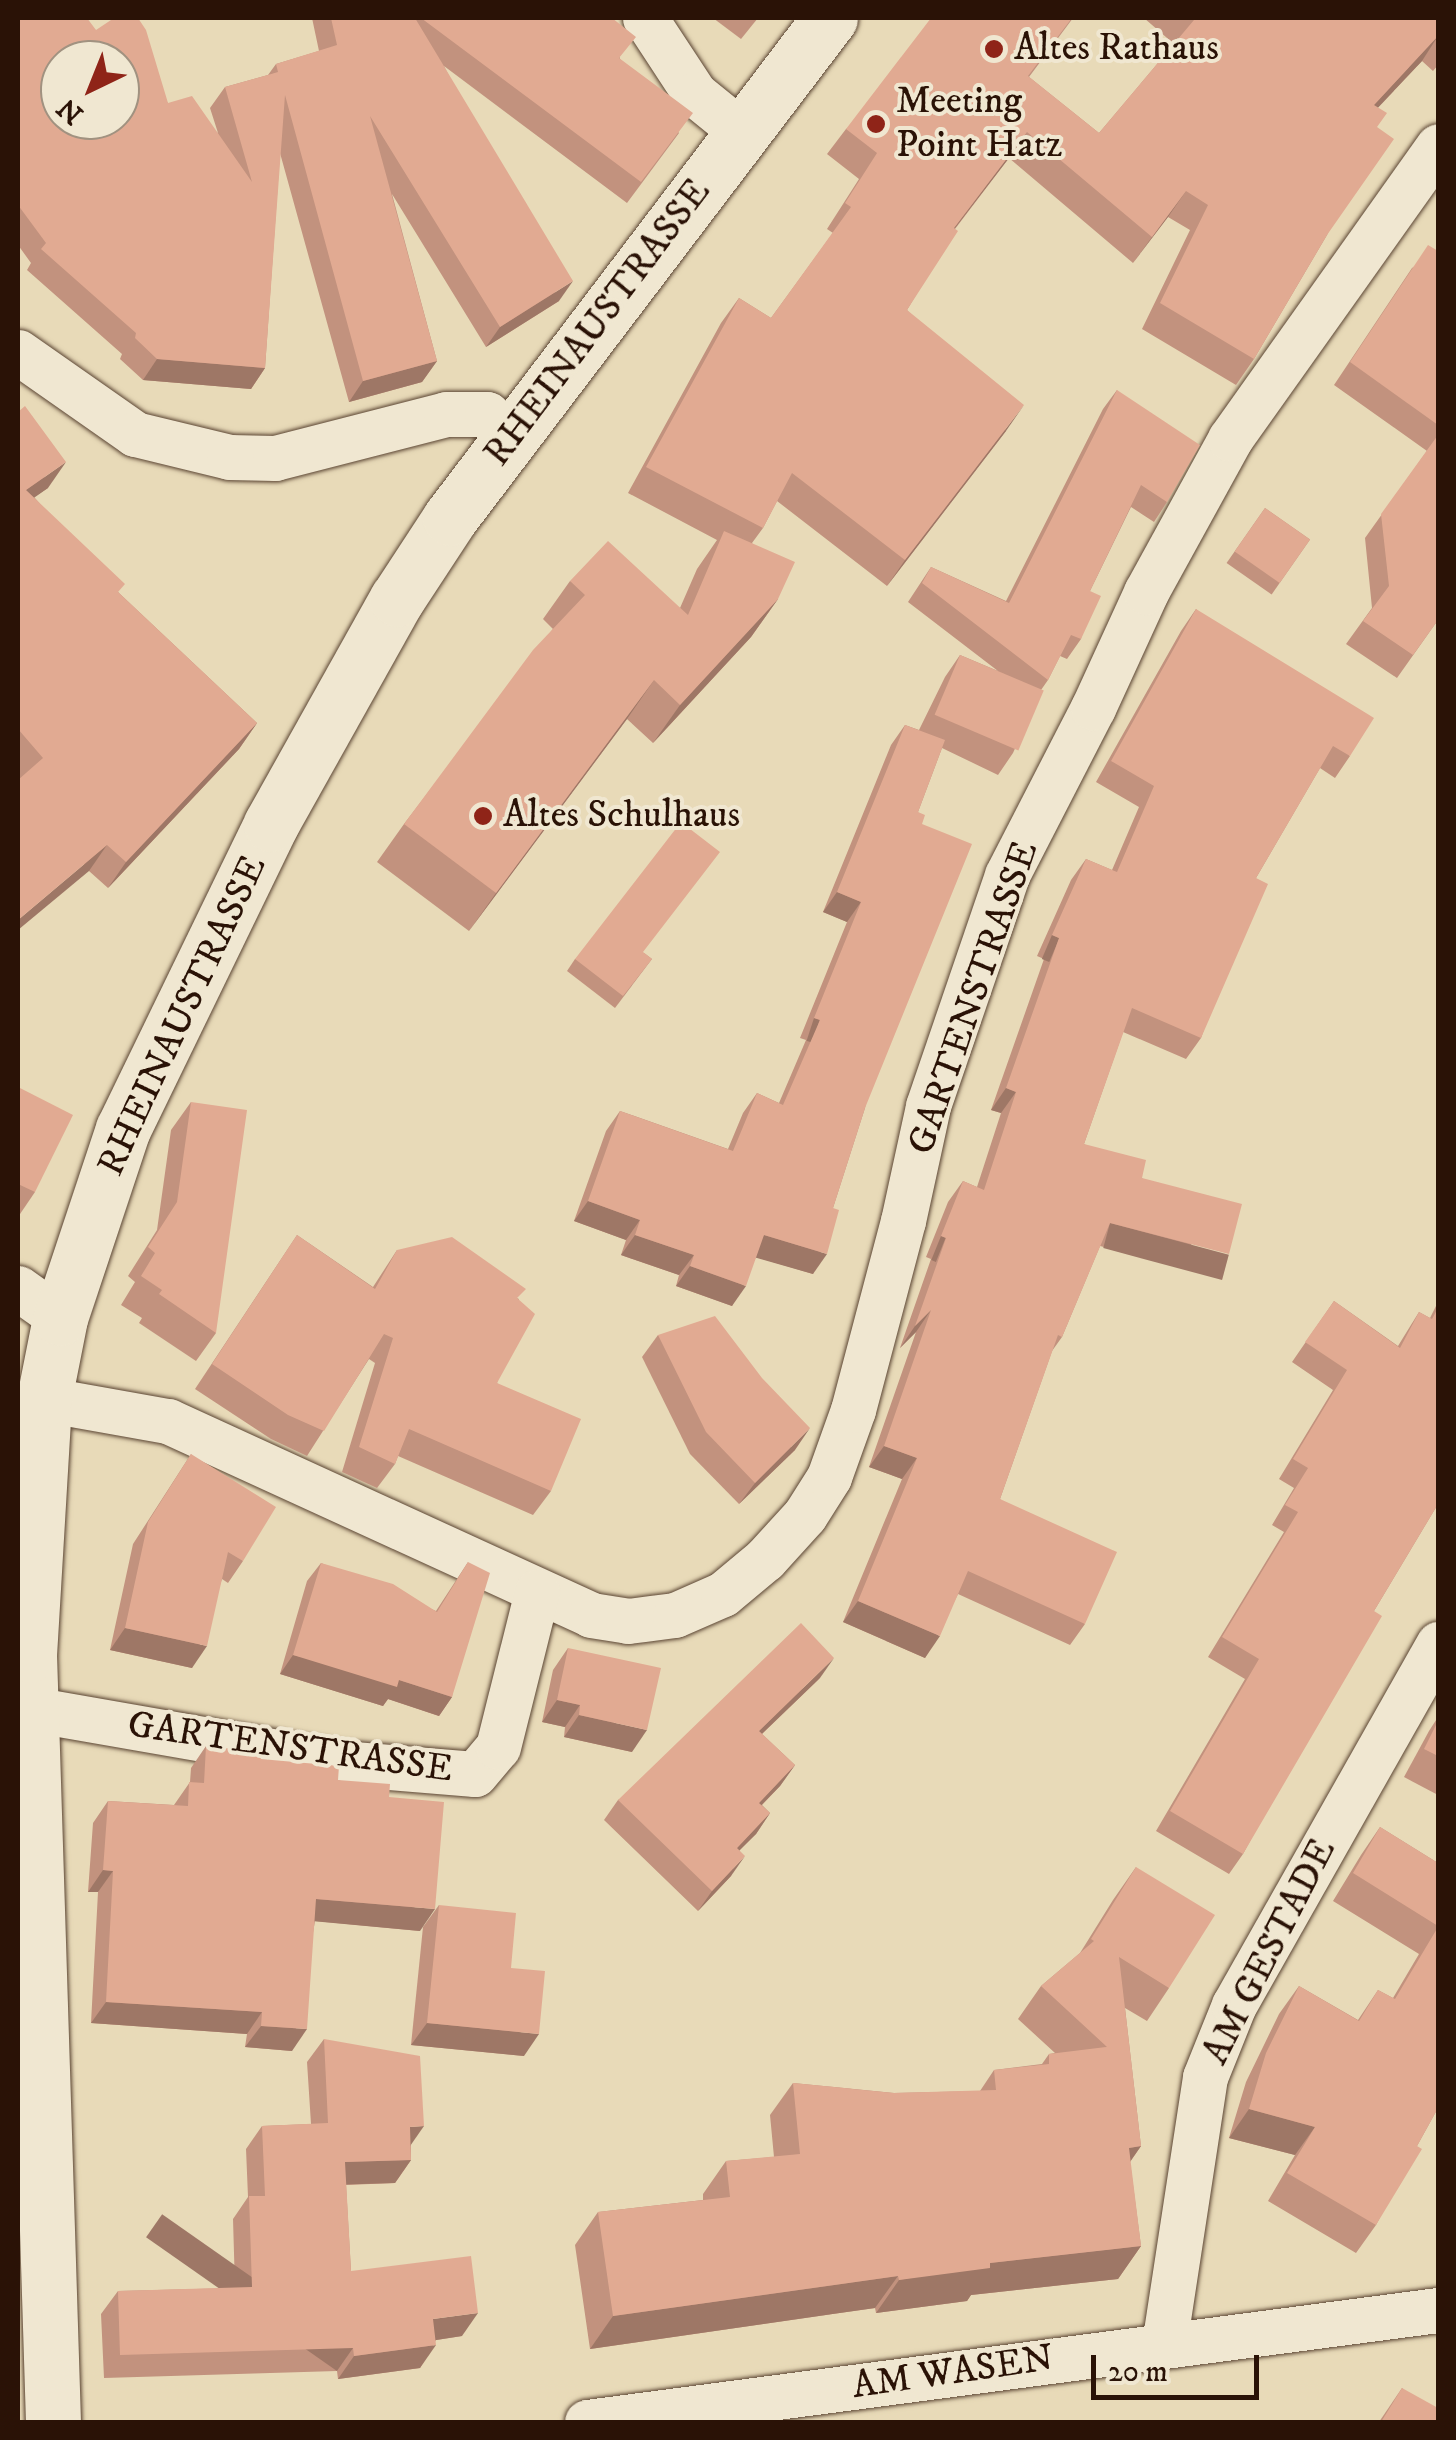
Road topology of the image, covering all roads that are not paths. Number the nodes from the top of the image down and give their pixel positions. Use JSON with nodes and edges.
{"nodes":[{"id":1,"x":645,"y":18,"type":"edge"},
{"id":2,"x":830,"y":18,"type":"edge"},
{"id":3,"x":742,"y":132,"type":"junction"},
{"id":4,"x":1438,"y":146,"type":"edge"},
{"id":5,"x":18,"y":352,"type":"edge"},
{"id":6,"x":513,"y":437,"type":"junction"},
{"id":7,"x":39,"y":1303,"type":"edge"},
{"id":8,"x":44,"y":1399,"type":"junction"},
{"id":9,"x":538,"y":1592,"type":"junction"},
{"id":10,"x":1438,"y":1644,"type":"edge"},
{"id":11,"x":23,"y":1656,"type":"edge"},
{"id":12,"x":32,"y":1709,"type":"junction"},
{"id":13,"x":32,"y":2293,"type":"edge"},
{"id":14,"x":1438,"y":2308,"type":"edge"},
{"id":15,"x":1164,"y":2345,"type":"junction"},
{"id":16,"x":53,"y":2422,"type":"edge"},
{"id":17,"x":587,"y":2422,"type":"edge"}],
"edges":[{"from":1,"to":3,"type":"street"},
{"from":2,"to":3,"type":"street","name":"RHEINAUSTRASSE"},
{"from":3,"to":6,"type":"street","name":"RHEINAUSTRASSE"},
{"from":4,"to":9,"type":"street","name":"GARTENSTRASSE"},
{"from":5,"to":6,"type":"street"},
{"from":6,"to":7,"type":"street","name":"RHEINAUSTRASSE"},
{"from":7,"to":8,"type":"street","name":"RHEINAUSTRASSE"},
{"from":8,"to":9,"type":"street","name":"GARTENSTRASSE"},
{"from":8,"to":11,"type":"street","name":"RHEINAUSTRASSE"},
{"from":9,"to":12,"type":"street","name":"GARTENSTRASSE"},
{"from":10,"to":15,"type":"street","name":"AM GESTADE"},
{"from":11,"to":12,"type":"street","name":"RHEINAUSTRASSE"},
{"from":12,"to":13,"type":"street","name":"RHEINAUSTRASSE"},
{"from":13,"to":16,"type":"street","name":"RHEINAUSTRASSE"},
{"from":14,"to":15,"type":"street","name":"AM WASEN"},
{"from":15,"to":17,"type":"street","name":"AM WASEN"}]}
